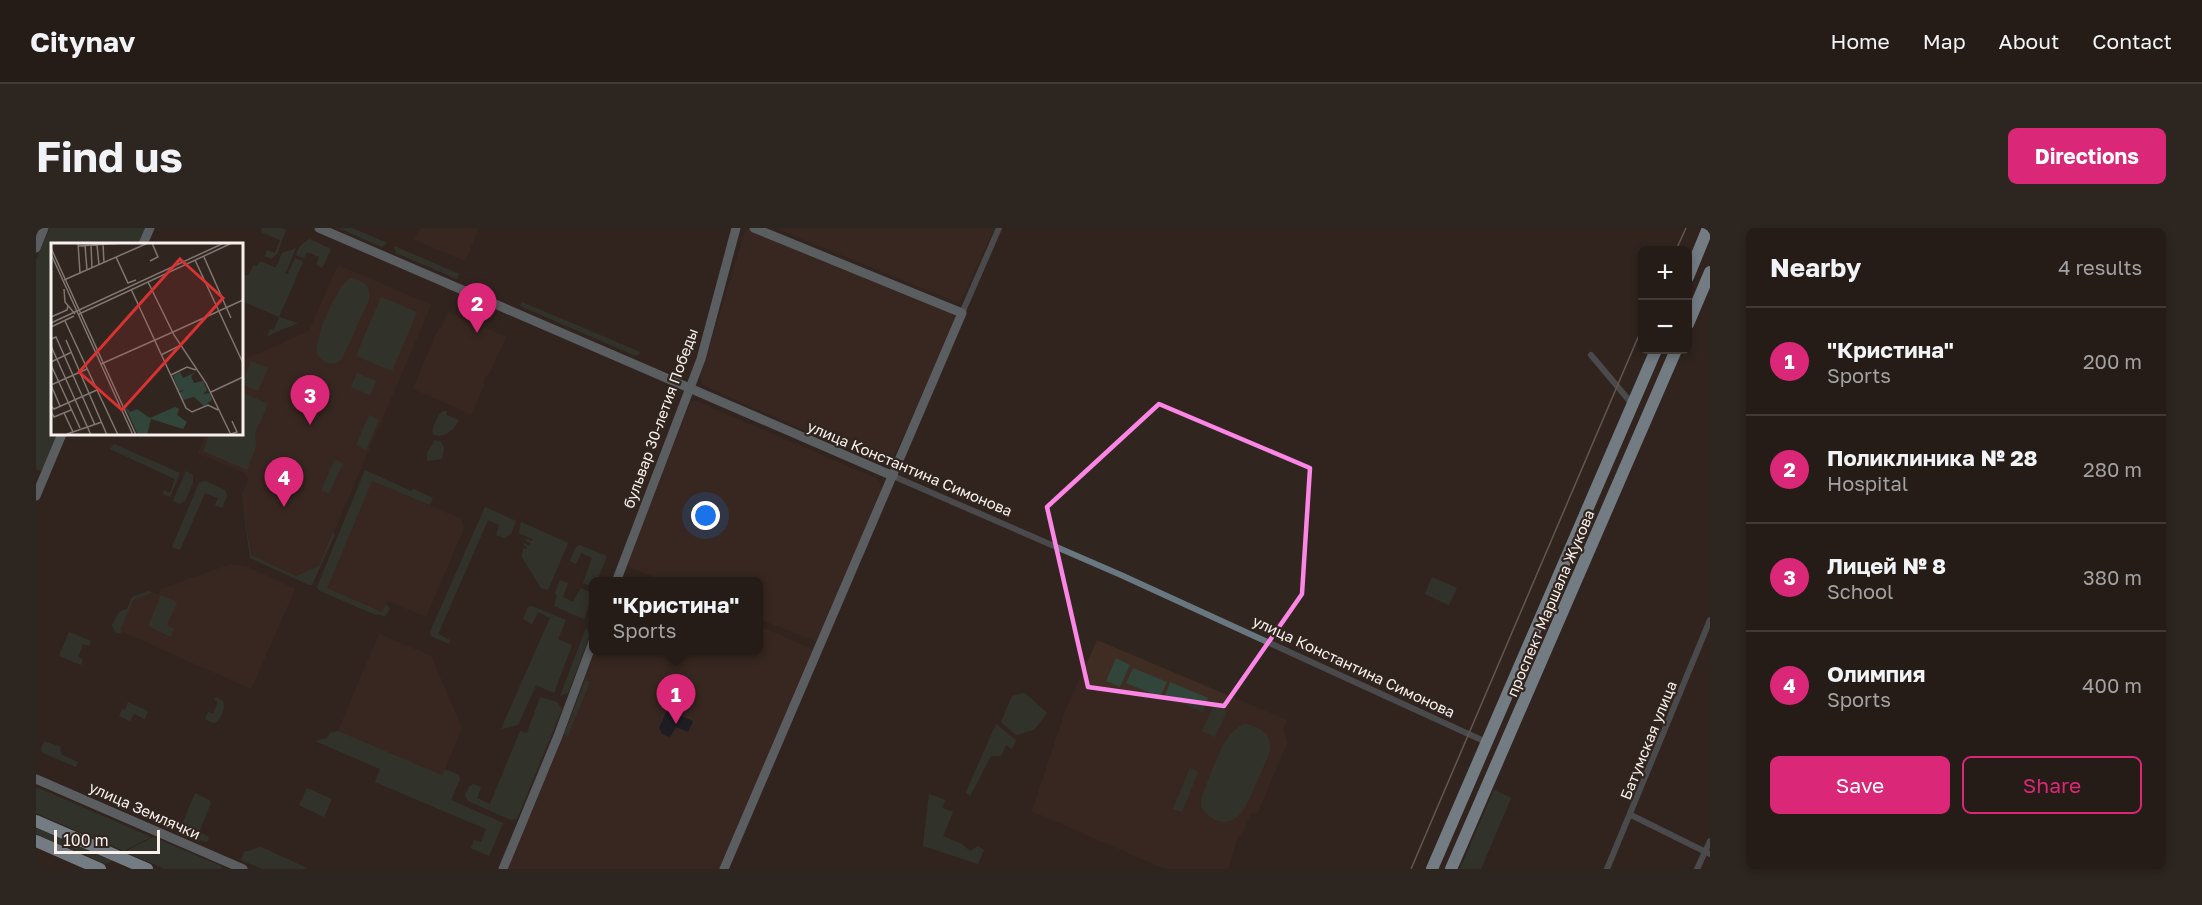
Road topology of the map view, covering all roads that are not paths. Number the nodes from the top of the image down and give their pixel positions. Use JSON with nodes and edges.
{"nodes":[{"id":1,"x":44,"y":228,"type":"edge"},
{"id":2,"x":150,"y":228,"type":"edge"},
{"id":3,"x":319,"y":228,"type":"edge"},
{"id":4,"x":736,"y":228,"type":"edge"},
{"id":5,"x":754,"y":228,"type":"edge"},
{"id":6,"x":999,"y":228,"type":"edge"},
{"id":7,"x":1708,"y":228,"type":"edge"},
{"id":8,"x":143,"y":243,"type":"edge"},
{"id":9,"x":36,"y":248,"type":"edge"},
{"id":10,"x":1692,"y":267,"type":"edge"},
{"id":11,"x":1710,"y":272,"type":"edge"},
{"id":12,"x":962,"y":313,"type":"junction"},
{"id":13,"x":1692,"y":315,"type":"edge"},
{"id":14,"x":1654,"y":354,"type":"edge"},
{"id":15,"x":1674,"y":354,"type":"edge"},
{"id":16,"x":1591,"y":355,"type":"dead end"},
{"id":17,"x":690,"y":388,"type":"junction"},
{"id":18,"x":1633,"y":405,"type":"junction"},
{"id":19,"x":62,"y":435,"type":"edge"},
{"id":20,"x":893,"y":476,"type":"junction"},
{"id":21,"x":36,"y":496,"type":"edge"},
{"id":22,"x":618,"y":577,"type":"edge"},
{"id":23,"x":1710,"y":620,"type":"edge"},
{"id":24,"x":589,"y":652,"type":"edge"},
{"id":25,"x":1487,"y":743,"type":"junction"},
{"id":26,"x":36,"y":779,"type":"edge"},
{"id":27,"x":1630,"y":815,"type":"junction"},
{"id":28,"x":36,"y":820,"type":"edge"},
{"id":29,"x":36,"y":841,"type":"edge"},
{"id":30,"x":1710,"y":841,"type":"edge"},
{"id":31,"x":1708,"y":853,"type":"edge"},
{"id":32,"x":100,"y":869,"type":"edge"},
{"id":33,"x":147,"y":869,"type":"edge"},
{"id":34,"x":243,"y":869,"type":"edge"},
{"id":35,"x":503,"y":869,"type":"edge"},
{"id":36,"x":724,"y":869,"type":"edge"},
{"id":37,"x":1432,"y":869,"type":"edge"},
{"id":38,"x":1451,"y":869,"type":"edge"},
{"id":39,"x":1607,"y":869,"type":"edge"},
{"id":40,"x":1697,"y":869,"type":"edge"}],
"edges":[{"from":1,"to":9,"type":"main road"},
{"from":2,"to":8,"type":"main road"},
{"from":3,"to":17,"type":"main road","name":"улица Константина Симонова"},
{"from":4,"to":17,"type":"main road","name":"бульвар 30-летия Победы"},
{"from":5,"to":12,"type":"main road"},
{"from":6,"to":12,"type":"street"},
{"from":7,"to":10,"type":"highway"},
{"from":11,"to":13,"type":"highway"},
{"from":12,"to":20,"type":"main road"},
{"from":14,"to":18,"type":"highway","name":"проспект Маршала Жукова"},
{"from":15,"to":38,"type":"highway","name":"проспект Маршала Жукова"},
{"from":16,"to":18,"type":"street"},
{"from":17,"to":20,"type":"main road","name":"улица Константина Симонова"},
{"from":17,"to":22,"type":"main road","name":"бульвар 30-летия Победы"},
{"from":18,"to":25,"type":"highway","name":"проспект Маршала Жукова"},
{"from":19,"to":21,"type":"main road"},
{"from":20,"to":25,"type":"street","name":"улица Константина Симонова"},
{"from":20,"to":36,"type":"main road"},
{"from":23,"to":27,"type":"street","name":"Батумская улица"},
{"from":24,"to":35,"type":"main road"},
{"from":25,"to":37,"type":"highway","name":"проспект Маршала Жукова"},
{"from":26,"to":34,"type":"main road","name":"улица Землячки"},
{"from":27,"to":31,"type":"street"},
{"from":27,"to":39,"type":"street","name":"Батумская улица"},
{"from":28,"to":33,"type":"highway"},
{"from":29,"to":32,"type":"highway"},
{"from":30,"to":31,"type":"street"},
{"from":31,"to":40,"type":"street"}]}
